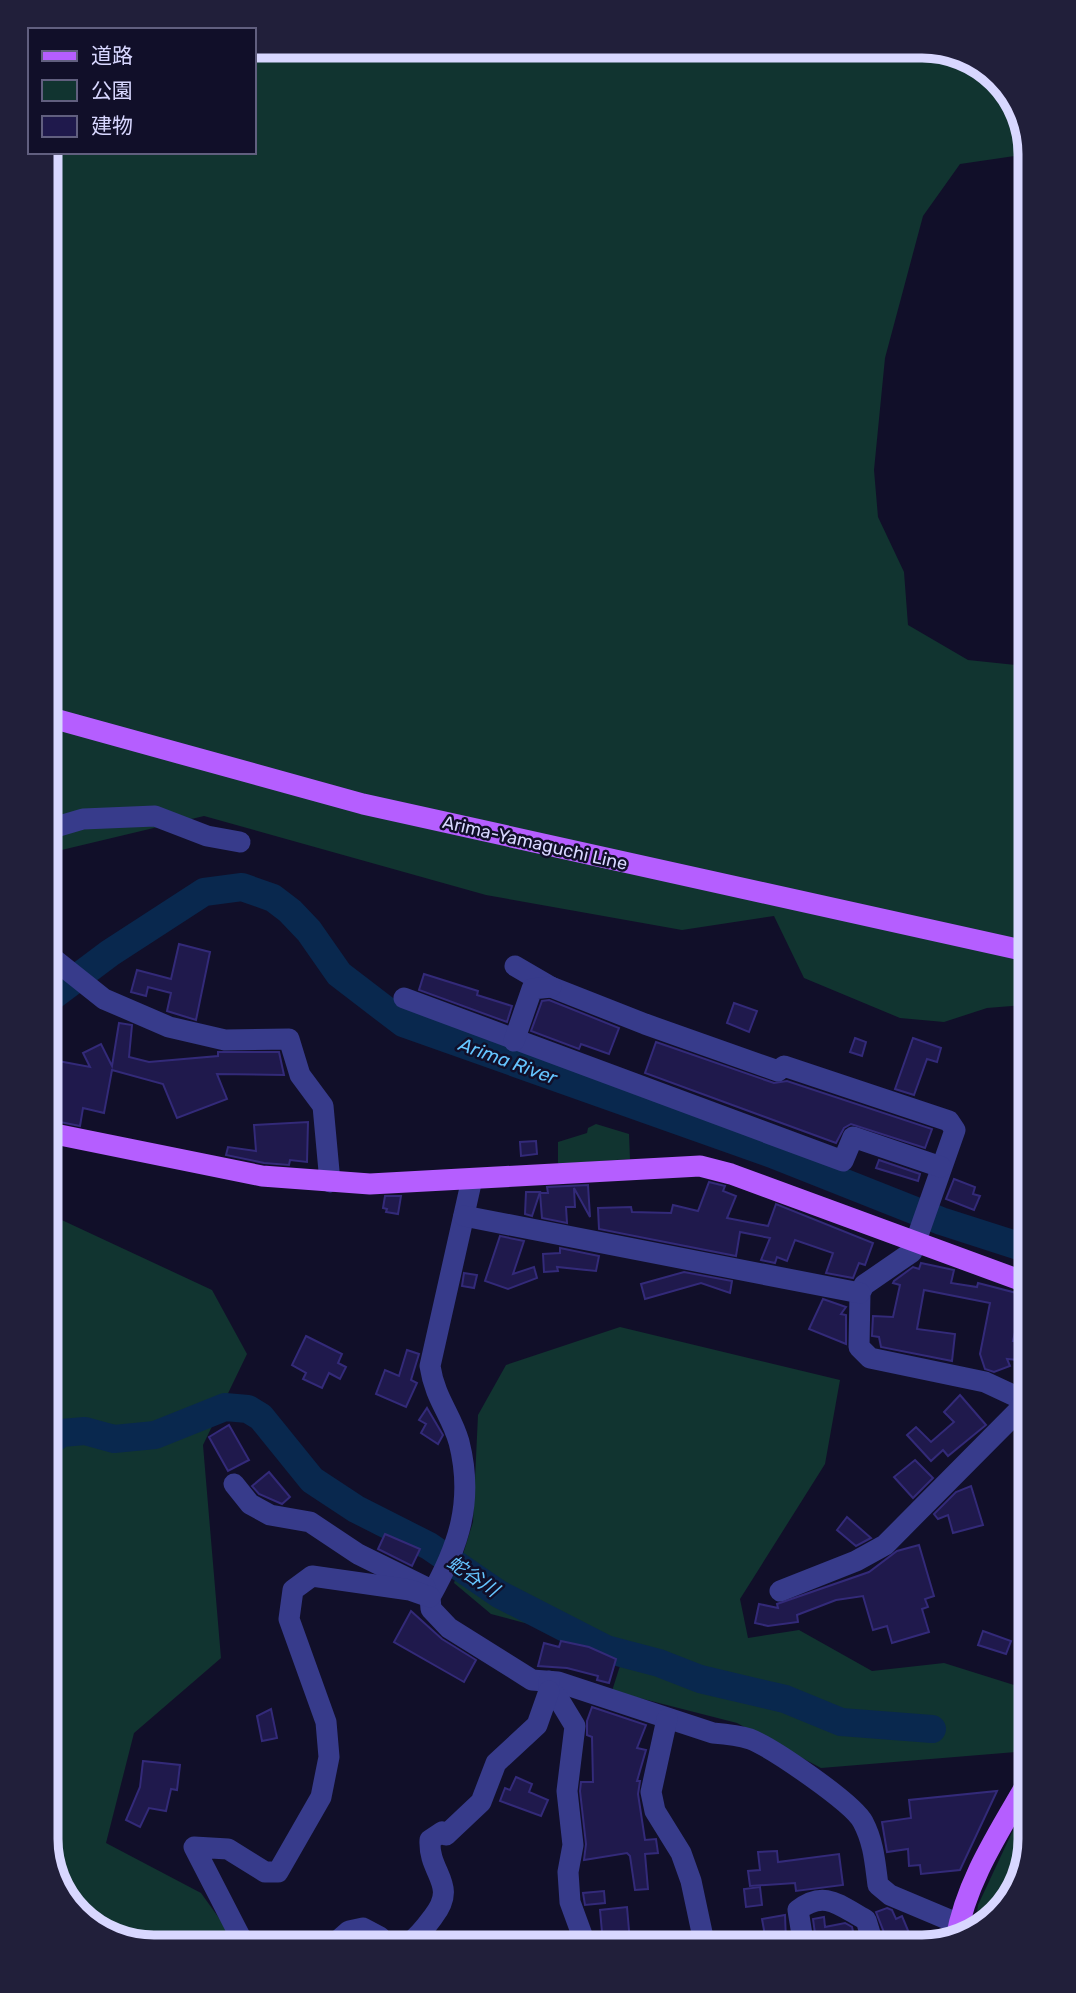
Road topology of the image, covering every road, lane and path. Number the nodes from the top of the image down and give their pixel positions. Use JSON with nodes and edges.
{"nodes":[{"id":1,"x":58,"y":720,"type":"edge"},
{"id":2,"x":58,"y":827,"type":"edge"},
{"id":3,"x":240,"y":842,"type":"dead end"},
{"id":4,"x":1018,"y":949,"type":"edge"},
{"id":5,"x":58,"y":962,"type":"edge"},
{"id":6,"x":515,"y":967,"type":"dead end"},
{"id":7,"x":551,"y":987,"type":"junction"},
{"id":8,"x":404,"y":998,"type":"dead end"},
{"id":9,"x":514,"y":1041,"type":"junction"},
{"id":10,"x":58,"y":1135,"type":"edge"},
{"id":11,"x":941,"y":1167,"type":"junction"},
{"id":12,"x":472,"y":1180,"type":"junction"},
{"id":13,"x":330,"y":1182,"type":"junction"},
{"id":14,"x":464,"y":1216,"type":"junction"},
{"id":15,"x":918,"y":1235,"type":"junction"},
{"id":16,"x":1018,"y":1279,"type":"edge"},
{"id":17,"x":859,"y":1293,"type":"junction"},
{"id":18,"x":1018,"y":1397,"type":"edge"},
{"id":19,"x":1018,"y":1411,"type":"edge"},
{"id":20,"x":234,"y":1484,"type":"dead end"},
{"id":21,"x":434,"y":1590,"type":"junction"},
{"id":22,"x":780,"y":1591,"type":"dead end"},
{"id":23,"x":549,"y":1686,"type":"junction"},
{"id":24,"x":667,"y":1719,"type":"junction"},
{"id":25,"x":1018,"y":1799,"type":"edge"},
{"id":26,"x":958,"y":1928,"type":"edge"},
{"id":27,"x":954,"y":1929,"type":"edge"},
{"id":28,"x":238,"y":1935,"type":"edge"},
{"id":29,"x":344,"y":1935,"type":"edge"},
{"id":30,"x":376,"y":1935,"type":"edge"},
{"id":31,"x":419,"y":1935,"type":"edge"},
{"id":32,"x":582,"y":1935,"type":"edge"},
{"id":33,"x":702,"y":1935,"type":"edge"},
{"id":34,"x":802,"y":1935,"type":"edge"},
{"id":35,"x":870,"y":1935,"type":"edge"}],
"edges":[{"from":1,"to":4,"type":"main road","name":"Arima-Yamaguchi Line"},
{"from":2,"to":3,"type":"street"},
{"from":5,"to":13,"type":"street"},
{"from":6,"to":7,"type":"street"},
{"from":7,"to":9,"type":"street"},
{"from":7,"to":11,"type":"street"},
{"from":8,"to":9,"type":"street"},
{"from":9,"to":11,"type":"street"},
{"from":10,"to":13,"type":"main road"},
{"from":11,"to":15,"type":"street"},
{"from":12,"to":13,"type":"main road"},
{"from":12,"to":14,"type":"street"},
{"from":12,"to":15,"type":"main road"},
{"from":14,"to":17,"type":"street"},
{"from":14,"to":21,"type":"street"},
{"from":15,"to":16,"type":"main road"},
{"from":15,"to":17,"type":"street"},
{"from":17,"to":18,"type":"street"},
{"from":19,"to":22,"type":"street"},
{"from":20,"to":21,"type":"street"},
{"from":21,"to":23,"type":"street"},
{"from":21,"to":28,"type":"street"},
{"from":23,"to":24,"type":"street"},
{"from":23,"to":31,"type":"street"},
{"from":23,"to":32,"type":"street"},
{"from":24,"to":27,"type":"street"},
{"from":24,"to":33,"type":"street"},
{"from":25,"to":26,"type":"main road"},
{"from":29,"to":30,"type":"street"},
{"from":34,"to":35,"type":"street"}]}
